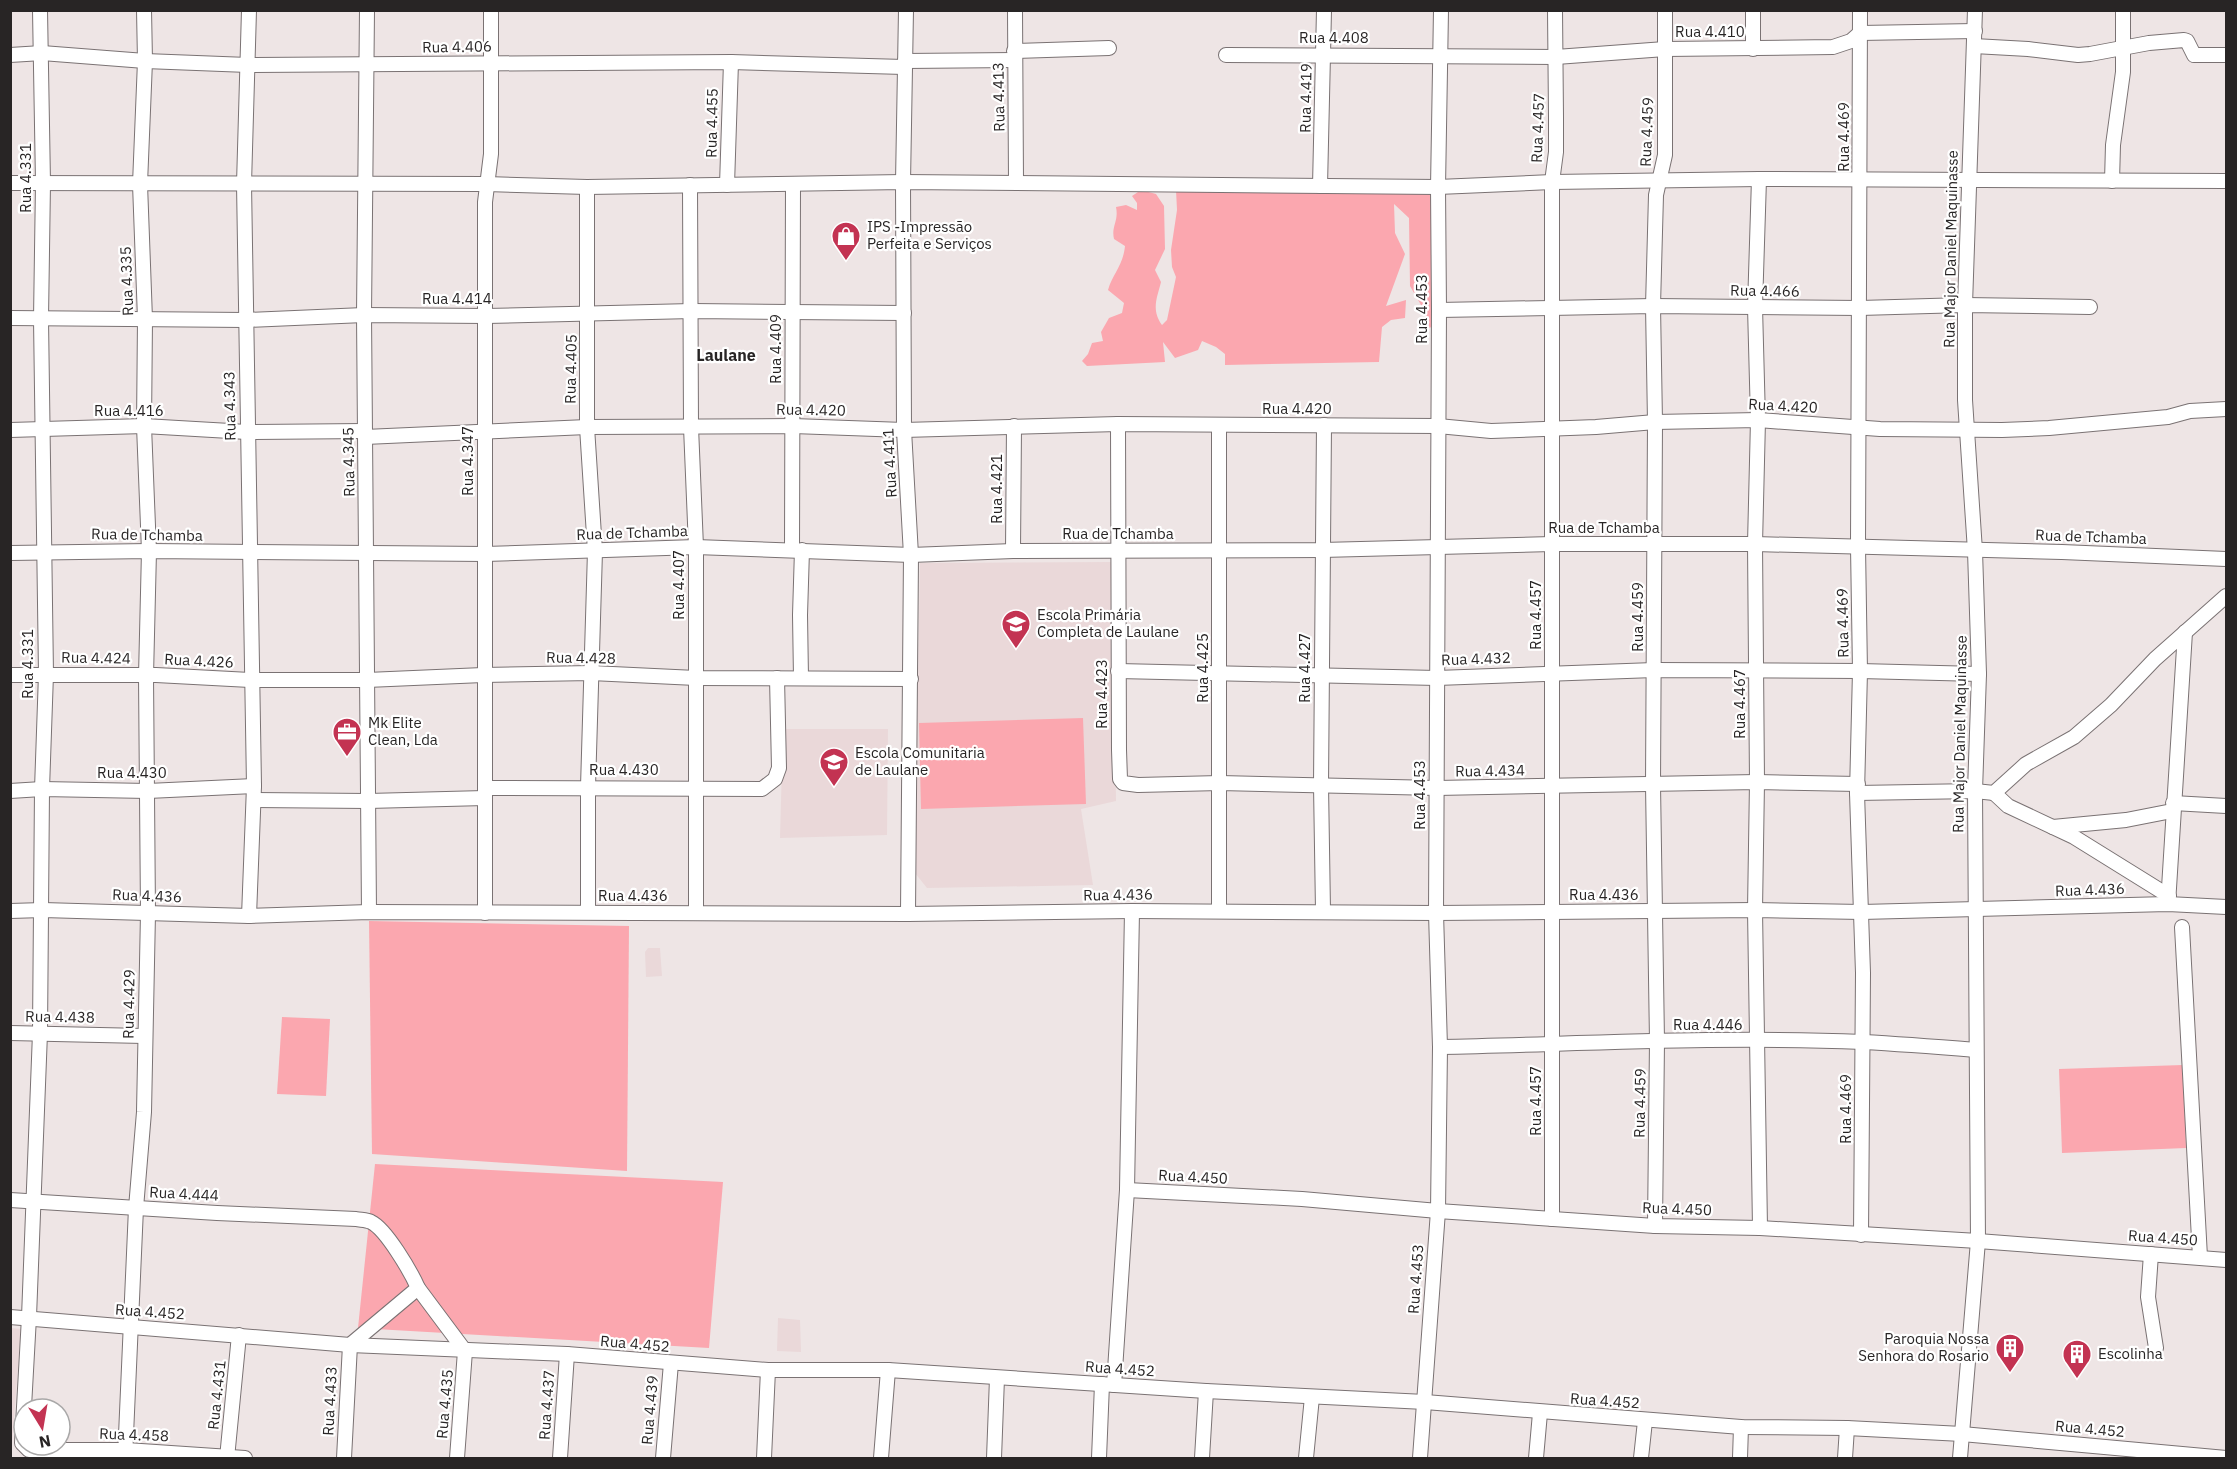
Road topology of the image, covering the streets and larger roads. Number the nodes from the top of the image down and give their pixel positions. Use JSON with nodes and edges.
{"nodes":[{"id":1,"x":40,"y":10,"type":"edge"},
{"id":2,"x":144,"y":10,"type":"edge"},
{"id":3,"x":249,"y":10,"type":"edge"},
{"id":4,"x":367,"y":10,"type":"edge"},
{"id":5,"x":491,"y":10,"type":"edge"},
{"id":6,"x":906,"y":10,"type":"edge"},
{"id":7,"x":1015,"y":10,"type":"edge"},
{"id":8,"x":1324,"y":10,"type":"edge"},
{"id":9,"x":1441,"y":10,"type":"edge"},
{"id":10,"x":1555,"y":10,"type":"edge"},
{"id":11,"x":1665,"y":10,"type":"edge"},
{"id":12,"x":1753,"y":10,"type":"edge"},
{"id":13,"x":1860,"y":10,"type":"edge"},
{"id":14,"x":1975,"y":10,"type":"edge"},
{"id":15,"x":2123,"y":10,"type":"edge"},
{"id":16,"x":1975,"y":31,"type":"junction"},
{"id":17,"x":1860,"y":33,"type":"junction"},
{"id":18,"x":1974,"y":46,"type":"junction"},
{"id":19,"x":2122,"y":47,"type":"junction"},
{"id":20,"x":1109,"y":48,"type":"dead end"},
{"id":21,"x":1665,"y":49,"type":"junction"},
{"id":22,"x":1752,"y":49,"type":"junction"},
{"id":23,"x":42,"y":53,"type":"junction"},
{"id":24,"x":10,"y":55,"type":"edge"},
{"id":25,"x":1014,"y":55,"type":"junction"},
{"id":26,"x":1226,"y":55,"type":"dead end"},
{"id":27,"x":1324,"y":55,"type":"junction"},
{"id":28,"x":1441,"y":55,"type":"junction"},
{"id":29,"x":2226,"y":55,"type":"edge"},
{"id":30,"x":1556,"y":57,"type":"junction"},
{"id":31,"x":145,"y":61,"type":"junction"},
{"id":32,"x":730,"y":62,"type":"junction"},
{"id":33,"x":490,"y":63,"type":"junction"},
{"id":34,"x":367,"y":64,"type":"junction"},
{"id":35,"x":904,"y":64,"type":"junction"},
{"id":36,"x":248,"y":65,"type":"junction"},
{"id":37,"x":1759,"y":179,"type":"junction"},
{"id":38,"x":1659,"y":181,"type":"junction"},
{"id":39,"x":1861,"y":181,"type":"junction"},
{"id":40,"x":1969,"y":181,"type":"junction"},
{"id":41,"x":2226,"y":181,"type":"edge"},
{"id":42,"x":903,"y":182,"type":"junction"},
{"id":43,"x":1552,"y":182,"type":"junction"},
{"id":44,"x":2112,"y":182,"type":"junction"},
{"id":45,"x":10,"y":183,"type":"edge"},
{"id":46,"x":43,"y":183,"type":"junction"},
{"id":47,"x":1016,"y":183,"type":"junction"},
{"id":48,"x":140,"y":184,"type":"junction"},
{"id":49,"x":244,"y":184,"type":"junction"},
{"id":50,"x":366,"y":184,"type":"junction"},
{"id":51,"x":486,"y":184,"type":"junction"},
{"id":52,"x":793,"y":184,"type":"junction"},
{"id":53,"x":690,"y":185,"type":"junction"},
{"id":54,"x":727,"y":185,"type":"junction"},
{"id":55,"x":587,"y":186,"type":"junction"},
{"id":56,"x":1320,"y":186,"type":"junction"},
{"id":57,"x":1438,"y":187,"type":"junction"},
{"id":58,"x":1965,"y":305,"type":"junction"},
{"id":59,"x":1653,"y":306,"type":"junction"},
{"id":60,"x":1755,"y":307,"type":"junction"},
{"id":61,"x":2090,"y":307,"type":"dead end"},
{"id":62,"x":1860,"y":308,"type":"junction"},
{"id":63,"x":1552,"y":309,"type":"junction"},
{"id":64,"x":1439,"y":310,"type":"junction"},
{"id":65,"x":692,"y":311,"type":"junction"},
{"id":66,"x":793,"y":312,"type":"junction"},
{"id":67,"x":588,"y":314,"type":"junction"},
{"id":68,"x":904,"y":314,"type":"junction"},
{"id":69,"x":364,"y":315,"type":"junction"},
{"id":70,"x":486,"y":316,"type":"junction"},
{"id":71,"x":10,"y":318,"type":"edge"},
{"id":72,"x":41,"y":319,"type":"junction"},
{"id":73,"x":146,"y":319,"type":"junction"},
{"id":74,"x":246,"y":320,"type":"junction"},
{"id":75,"x":2226,"y":409,"type":"edge"},
{"id":76,"x":1758,"y":420,"type":"junction"},
{"id":77,"x":1655,"y":422,"type":"junction"},
{"id":78,"x":1118,"y":424,"type":"junction"},
{"id":79,"x":1219,"y":425,"type":"junction"},
{"id":80,"x":1324,"y":425,"type":"junction"},
{"id":81,"x":144,"y":426,"type":"junction"},
{"id":82,"x":793,"y":426,"type":"junction"},
{"id":83,"x":1014,"y":426,"type":"junction"},
{"id":84,"x":1438,"y":426,"type":"junction"},
{"id":85,"x":1858,"y":426,"type":"junction"},
{"id":86,"x":587,"y":427,"type":"junction"},
{"id":87,"x":691,"y":427,"type":"junction"},
{"id":88,"x":42,"y":428,"type":"junction"},
{"id":89,"x":1552,"y":429,"type":"junction"},
{"id":90,"x":10,"y":430,"type":"edge"},
{"id":91,"x":904,"y":430,"type":"junction"},
{"id":92,"x":1966,"y":430,"type":"junction"},
{"id":93,"x":247,"y":432,"type":"junction"},
{"id":94,"x":484,"y":432,"type":"junction"},
{"id":95,"x":365,"y":434,"type":"junction"},
{"id":96,"x":1552,"y":544,"type":"junction"},
{"id":97,"x":1655,"y":544,"type":"junction"},
{"id":98,"x":1755,"y":544,"type":"junction"},
{"id":99,"x":696,"y":547,"type":"junction"},
{"id":100,"x":1437,"y":547,"type":"junction"},
{"id":101,"x":1858,"y":547,"type":"junction"},
{"id":102,"x":797,"y":550,"type":"junction"},
{"id":103,"x":1117,"y":550,"type":"junction"},
{"id":104,"x":1220,"y":550,"type":"junction"},
{"id":105,"x":1322,"y":550,"type":"junction"},
{"id":106,"x":45,"y":551,"type":"junction"},
{"id":107,"x":149,"y":551,"type":"junction"},
{"id":108,"x":595,"y":551,"type":"junction"},
{"id":109,"x":1013,"y":551,"type":"junction"},
{"id":110,"x":1975,"y":551,"type":"junction"},
{"id":111,"x":366,"y":552,"type":"junction"},
{"id":112,"x":10,"y":553,"type":"edge"},
{"id":113,"x":251,"y":553,"type":"junction"},
{"id":114,"x":485,"y":554,"type":"junction"},
{"id":115,"x":911,"y":555,"type":"junction"},
{"id":116,"x":2226,"y":559,"type":"edge"},
{"id":117,"x":2226,"y":596,"type":"edge"},
{"id":118,"x":2185,"y":632,"type":"junction"},
{"id":119,"x":1654,"y":670,"type":"junction"},
{"id":120,"x":1118,"y":671,"type":"junction"},
{"id":121,"x":1756,"y":671,"type":"junction"},
{"id":122,"x":1860,"y":671,"type":"junction"},
{"id":123,"x":1219,"y":672,"type":"junction"},
{"id":124,"x":1552,"y":673,"type":"junction"},
{"id":125,"x":46,"y":674,"type":"junction"},
{"id":126,"x":591,"y":674,"type":"junction"},
{"id":127,"x":1979,"y":674,"type":"junction"},
{"id":128,"x":10,"y":675,"type":"edge"},
{"id":129,"x":483,"y":675,"type":"junction"},
{"id":130,"x":1322,"y":675,"type":"junction"},
{"id":131,"x":146,"y":676,"type":"junction"},
{"id":132,"x":696,"y":678,"type":"junction"},
{"id":133,"x":777,"y":678,"type":"junction"},
{"id":134,"x":801,"y":678,"type":"junction"},
{"id":135,"x":1437,"y":678,"type":"junction"},
{"id":136,"x":911,"y":679,"type":"junction"},
{"id":137,"x":250,"y":680,"type":"junction"},
{"id":138,"x":367,"y":681,"type":"junction"},
{"id":139,"x":1757,"y":782,"type":"junction"},
{"id":140,"x":1123,"y":783,"type":"joint"},
{"id":141,"x":1220,"y":783,"type":"junction"},
{"id":142,"x":1321,"y":785,"type":"junction"},
{"id":143,"x":1653,"y":785,"type":"junction"},
{"id":144,"x":254,"y":786,"type":"junction"},
{"id":145,"x":1552,"y":786,"type":"junction"},
{"id":146,"x":588,"y":787,"type":"junction"},
{"id":147,"x":695,"y":787,"type":"junction"},
{"id":148,"x":1437,"y":788,"type":"junction"},
{"id":149,"x":1857,"y":788,"type":"junction"},
{"id":150,"x":42,"y":789,"type":"junction"},
{"id":151,"x":10,"y":791,"type":"edge"},
{"id":152,"x":148,"y":791,"type":"junction"},
{"id":153,"x":1975,"y":791,"type":"junction"},
{"id":154,"x":486,"y":793,"type":"junction"},
{"id":155,"x":1994,"y":794,"type":"junction"},
{"id":156,"x":254,"y":800,"type":"junction"},
{"id":157,"x":368,"y":801,"type":"junction"},
{"id":158,"x":2226,"y":806,"type":"edge"},
{"id":159,"x":2173,"y":807,"type":"junction"},
{"id":160,"x":2054,"y":827,"type":"junction"},
{"id":161,"x":2168,"y":900,"type":"junction"},
{"id":162,"x":2226,"y":907,"type":"edge"},
{"id":163,"x":43,"y":910,"type":"junction"},
{"id":164,"x":1219,"y":910,"type":"junction"},
{"id":165,"x":1755,"y":910,"type":"junction"},
{"id":166,"x":1975,"y":910,"type":"junction"},
{"id":167,"x":10,"y":911,"type":"edge"},
{"id":168,"x":1132,"y":911,"type":"junction"},
{"id":169,"x":1323,"y":911,"type":"junction"},
{"id":170,"x":369,"y":912,"type":"junction"},
{"id":171,"x":588,"y":912,"type":"junction"},
{"id":172,"x":1551,"y":912,"type":"junction"},
{"id":173,"x":1655,"y":912,"type":"junction"},
{"id":174,"x":1862,"y":912,"type":"junction"},
{"id":175,"x":148,"y":913,"type":"junction"},
{"id":176,"x":484,"y":913,"type":"junction"},
{"id":177,"x":696,"y":913,"type":"junction"},
{"id":178,"x":1436,"y":913,"type":"junction"},
{"id":179,"x":908,"y":915,"type":"junction"},
{"id":180,"x":249,"y":916,"type":"junction"},
{"id":181,"x":2182,"y":927,"type":"dead end"},
{"id":182,"x":10,"y":1033,"type":"edge"},
{"id":183,"x":40,"y":1033,"type":"junction"},
{"id":184,"x":144,"y":1036,"type":"junction"},
{"id":185,"x":1657,"y":1041,"type":"junction"},
{"id":186,"x":1758,"y":1041,"type":"junction"},
{"id":187,"x":1862,"y":1042,"type":"junction"},
{"id":188,"x":1552,"y":1045,"type":"junction"},
{"id":189,"x":1440,"y":1047,"type":"junction"},
{"id":190,"x":1976,"y":1050,"type":"junction"},
{"id":191,"x":1127,"y":1190,"type":"junction"},
{"id":192,"x":10,"y":1200,"type":"edge"},
{"id":193,"x":34,"y":1201,"type":"junction"},
{"id":194,"x":136,"y":1208,"type":"junction"},
{"id":195,"x":1438,"y":1211,"type":"junction"},
{"id":196,"x":1552,"y":1219,"type":"junction"},
{"id":197,"x":1655,"y":1226,"type":"junction"},
{"id":198,"x":1760,"y":1228,"type":"junction"},
{"id":199,"x":1861,"y":1235,"type":"junction"},
{"id":200,"x":1978,"y":1241,"type":"junction"},
{"id":201,"x":2151,"y":1254,"type":"junction"},
{"id":202,"x":2200,"y":1257,"type":"junction"},
{"id":203,"x":2226,"y":1260,"type":"edge"},
{"id":204,"x":418,"y":1288,"type":"junction"},
{"id":205,"x":10,"y":1317,"type":"edge"},
{"id":206,"x":29,"y":1317,"type":"junction"},
{"id":207,"x":132,"y":1328,"type":"junction"},
{"id":208,"x":239,"y":1335,"type":"junction"},
{"id":209,"x":350,"y":1345,"type":"junction"},
{"id":210,"x":2156,"y":1348,"type":"dead end"},
{"id":211,"x":465,"y":1351,"type":"junction"},
{"id":212,"x":567,"y":1354,"type":"junction"},
{"id":213,"x":671,"y":1363,"type":"junction"},
{"id":214,"x":768,"y":1370,"type":"junction"},
{"id":215,"x":888,"y":1370,"type":"junction"},
{"id":216,"x":997,"y":1378,"type":"junction"},
{"id":217,"x":1108,"y":1385,"type":"junction"},
{"id":218,"x":1206,"y":1391,"type":"junction"},
{"id":219,"x":1312,"y":1397,"type":"junction"},
{"id":220,"x":1425,"y":1402,"type":"junction"},
{"id":221,"x":1540,"y":1413,"type":"junction"},
{"id":222,"x":1645,"y":1420,"type":"junction"},
{"id":223,"x":1741,"y":1427,"type":"junction"},
{"id":224,"x":1847,"y":1428,"type":"junction"},
{"id":225,"x":1962,"y":1434,"type":"junction"},
{"id":226,"x":125,"y":1454,"type":"edge"},
{"id":227,"x":2182,"y":1457,"type":"edge"},
{"id":228,"x":227,"y":1458,"type":"edge"},
{"id":229,"x":245,"y":1458,"type":"edge"},
{"id":230,"x":344,"y":1458,"type":"edge"},
{"id":231,"x":457,"y":1458,"type":"edge"},
{"id":232,"x":560,"y":1458,"type":"edge"},
{"id":233,"x":663,"y":1458,"type":"edge"},
{"id":234,"x":764,"y":1458,"type":"edge"},
{"id":235,"x":880,"y":1458,"type":"edge"},
{"id":236,"x":993,"y":1458,"type":"edge"},
{"id":237,"x":1099,"y":1458,"type":"edge"},
{"id":238,"x":1202,"y":1458,"type":"edge"},
{"id":239,"x":1306,"y":1458,"type":"edge"},
{"id":240,"x":1420,"y":1458,"type":"edge"},
{"id":241,"x":1536,"y":1458,"type":"edge"},
{"id":242,"x":1641,"y":1458,"type":"edge"},
{"id":243,"x":1740,"y":1458,"type":"edge"},
{"id":244,"x":1845,"y":1458,"type":"edge"},
{"id":245,"x":1960,"y":1458,"type":"edge"},
{"id":246,"x":2226,"y":1458,"type":"edge"}],
"edges":[{"from":1,"to":23,"type":"street","name":"Rua 4.331"},
{"from":2,"to":31,"type":"street","name":"Rua 4.335"},
{"from":3,"to":36,"type":"street","name":"Rua 4.343"},
{"from":4,"to":34,"type":"street","name":"Rua 4.345"},
{"from":5,"to":33,"type":"street","name":"Rua 4.347"},
{"from":6,"to":35,"type":"street","name":"Rua 4.411"},
{"from":7,"to":25,"type":"street","name":"Rua 4.413"},
{"from":8,"to":27,"type":"street","name":"Rua 4.419"},
{"from":9,"to":28,"type":"street","name":"Rua 4.453"},
{"from":10,"to":30,"type":"street","name":"Rua 4.457"},
{"from":11,"to":21,"type":"street","name":"Rua 4.459"},
{"from":12,"to":22,"type":"street"},
{"from":13,"to":17,"type":"street","name":"Rua 4.469"},
{"from":14,"to":16,"type":"street","name":"Rua Major Daniel Maquinasse"},
{"from":15,"to":19,"type":"street"},
{"from":16,"to":17,"type":"street","name":"Rua 4.410"},
{"from":16,"to":18,"type":"street","name":"Rua Major Daniel Maquinasse"},
{"from":17,"to":22,"type":"street","name":"Rua 4.410"},
{"from":17,"to":39,"type":"street","name":"Rua 4.469"},
{"from":18,"to":19,"type":"street"},
{"from":18,"to":40,"type":"street","name":"Rua Major Daniel Maquinasse"},
{"from":19,"to":29,"type":"street"},
{"from":19,"to":44,"type":"street"},
{"from":20,"to":25,"type":"street","name":"Rua 4.406"},
{"from":21,"to":22,"type":"street","name":"Rua 4.410"},
{"from":21,"to":30,"type":"street","name":"Rua 4.410"},
{"from":21,"to":38,"type":"street","name":"Rua 4.459"},
{"from":23,"to":24,"type":"street","name":"Rua 4.406"},
{"from":23,"to":31,"type":"street","name":"Rua 4.406"},
{"from":23,"to":46,"type":"street","name":"Rua 4.331"},
{"from":25,"to":35,"type":"street","name":"Rua 4.406"},
{"from":25,"to":47,"type":"street","name":"Rua 4.413"},
{"from":26,"to":27,"type":"street","name":"Rua 4.408"},
{"from":27,"to":28,"type":"street","name":"Rua 4.408"},
{"from":27,"to":56,"type":"street","name":"Rua 4.419"},
{"from":28,"to":30,"type":"street","name":"Rua 4.410"},
{"from":28,"to":57,"type":"street","name":"Rua 4.453"},
{"from":30,"to":43,"type":"street","name":"Rua 4.457"},
{"from":31,"to":36,"type":"street","name":"Rua 4.406"},
{"from":31,"to":48,"type":"street","name":"Rua 4.335"},
{"from":32,"to":33,"type":"street","name":"Rua 4.406"},
{"from":32,"to":35,"type":"street","name":"Rua 4.406"},
{"from":32,"to":54,"type":"street","name":"Rua 4.455"},
{"from":33,"to":34,"type":"street","name":"Rua 4.406"},
{"from":33,"to":51,"type":"street","name":"Rua 4.347"},
{"from":34,"to":36,"type":"street","name":"Rua 4.406"},
{"from":34,"to":50,"type":"street","name":"Rua 4.345"},
{"from":35,"to":42,"type":"street","name":"Rua 4.411"},
{"from":36,"to":49,"type":"street","name":"Rua 4.343"},
{"from":37,"to":38,"type":"street"},
{"from":37,"to":39,"type":"street"},
{"from":37,"to":60,"type":"street","name":"Rua 4.467"},
{"from":38,"to":43,"type":"street"},
{"from":38,"to":59,"type":"street","name":"Rua 4.459"},
{"from":39,"to":40,"type":"street"},
{"from":39,"to":62,"type":"street","name":"Rua 4.469"},
{"from":40,"to":44,"type":"street"},
{"from":40,"to":58,"type":"street","name":"Rua Major Daniel Maquinasse"},
{"from":41,"to":44,"type":"street"},
{"from":42,"to":47,"type":"street"},
{"from":42,"to":52,"type":"street"},
{"from":42,"to":68,"type":"street","name":"Rua 4.411"},
{"from":43,"to":57,"type":"street"},
{"from":43,"to":63,"type":"street","name":"Rua 4.457"},
{"from":45,"to":46,"type":"street"},
{"from":46,"to":48,"type":"street"},
{"from":46,"to":72,"type":"street","name":"Rua 4.331"},
{"from":47,"to":56,"type":"street"},
{"from":48,"to":49,"type":"street"},
{"from":48,"to":73,"type":"street","name":"Rua 4.335"},
{"from":49,"to":50,"type":"street"},
{"from":49,"to":74,"type":"street","name":"Rua 4.343"},
{"from":50,"to":51,"type":"street"},
{"from":50,"to":69,"type":"street","name":"Rua 4.345"},
{"from":51,"to":55,"type":"street"},
{"from":51,"to":70,"type":"street","name":"Rua 4.347"},
{"from":52,"to":54,"type":"street"},
{"from":52,"to":66,"type":"street","name":"Rua 4.409"},
{"from":53,"to":54,"type":"street"},
{"from":53,"to":55,"type":"street"},
{"from":53,"to":65,"type":"street","name":"Rua 4.407"},
{"from":55,"to":67,"type":"street","name":"Rua 4.405"},
{"from":56,"to":57,"type":"street"},
{"from":57,"to":64,"type":"street","name":"Rua 4.453"},
{"from":58,"to":61,"type":"street","name":"Rua 4.466"},
{"from":58,"to":62,"type":"street","name":"Rua 4.466"},
{"from":58,"to":92,"type":"street","name":"Rua Major Daniel Maquinasse"},
{"from":59,"to":60,"type":"street","name":"Rua 4.466"},
{"from":59,"to":63,"type":"street","name":"Rua 4.466"},
{"from":59,"to":77,"type":"street","name":"Rua 4.459"},
{"from":60,"to":62,"type":"street","name":"Rua 4.466"},
{"from":60,"to":76,"type":"street","name":"Rua 4.467"},
{"from":62,"to":85,"type":"street","name":"Rua 4.469"},
{"from":63,"to":64,"type":"street","name":"Rua 4.466"},
{"from":63,"to":89,"type":"street","name":"Rua 4.457"},
{"from":64,"to":84,"type":"street","name":"Rua 4.453"},
{"from":65,"to":66,"type":"street","name":"Rua 4.414"},
{"from":65,"to":67,"type":"street","name":"Rua 4.414"},
{"from":65,"to":87,"type":"street","name":"Rua 4.407"},
{"from":66,"to":68,"type":"street","name":"Rua 4.414"},
{"from":66,"to":82,"type":"street","name":"Rua 4.409"},
{"from":67,"to":70,"type":"street","name":"Rua 4.414"},
{"from":67,"to":86,"type":"street","name":"Rua 4.405"},
{"from":68,"to":91,"type":"street","name":"Rua 4.411"},
{"from":69,"to":70,"type":"street","name":"Rua 4.414"},
{"from":69,"to":74,"type":"street","name":"Rua 4.414"},
{"from":69,"to":95,"type":"street","name":"Rua 4.345"},
{"from":70,"to":94,"type":"street","name":"Rua 4.347"},
{"from":71,"to":72,"type":"street","name":"Rua 4.414"},
{"from":72,"to":73,"type":"street","name":"Rua 4.414"},
{"from":72,"to":88,"type":"street","name":"Rua 4.331"},
{"from":73,"to":74,"type":"street","name":"Rua 4.414"},
{"from":73,"to":81,"type":"street","name":"Rua 4.335"},
{"from":74,"to":93,"type":"street","name":"Rua 4.343"},
{"from":75,"to":92,"type":"street","name":"Rua 4.420"},
{"from":76,"to":77,"type":"street","name":"Rua 4.420"},
{"from":76,"to":85,"type":"street","name":"Rua 4.420"},
{"from":76,"to":98,"type":"street","name":"Rua 4.467"},
{"from":77,"to":89,"type":"street","name":"Rua 4.420"},
{"from":77,"to":97,"type":"street","name":"Rua 4.459"},
{"from":78,"to":79,"type":"street","name":"Rua 4.420"},
{"from":78,"to":83,"type":"street","name":"Rua 4.420"},
{"from":78,"to":103,"type":"street","name":"Rua 4.423"},
{"from":79,"to":80,"type":"street","name":"Rua 4.420"},
{"from":79,"to":104,"type":"street","name":"Rua 4.425"},
{"from":80,"to":84,"type":"street","name":"Rua 4.420"},
{"from":80,"to":105,"type":"street","name":"Rua 4.427"},
{"from":81,"to":88,"type":"street","name":"Rua 4.416"},
{"from":81,"to":93,"type":"street","name":"Rua 4.416"},
{"from":81,"to":107,"type":"street","name":"Rua 4.335"},
{"from":82,"to":87,"type":"street","name":"Rua 4.420"},
{"from":82,"to":91,"type":"street","name":"Rua 4.420"},
{"from":82,"to":102,"type":"street","name":"Rua 4.409"},
{"from":83,"to":91,"type":"street","name":"Rua 4.420"},
{"from":83,"to":109,"type":"street","name":"Rua 4.421"},
{"from":84,"to":89,"type":"street","name":"Rua 4.420"},
{"from":84,"to":100,"type":"street","name":"Rua 4.453"},
{"from":85,"to":92,"type":"street","name":"Rua 4.420"},
{"from":85,"to":101,"type":"street","name":"Rua 4.469"},
{"from":86,"to":87,"type":"street","name":"Rua 4.420"},
{"from":86,"to":94,"type":"street","name":"Rua 4.420"},
{"from":86,"to":108,"type":"street","name":"Rua 4.405"},
{"from":87,"to":99,"type":"street","name":"Rua 4.407"},
{"from":88,"to":90,"type":"street","name":"Rua 4.416"},
{"from":88,"to":106,"type":"street","name":"Rua 4.331"},
{"from":89,"to":96,"type":"street","name":"Rua 4.457"},
{"from":91,"to":115,"type":"street","name":"Rua 4.411"},
{"from":92,"to":110,"type":"street","name":"Rua Major Daniel Maquinasse"},
{"from":93,"to":95,"type":"street","name":"Rua 4.416"},
{"from":93,"to":113,"type":"street","name":"Rua 4.343"},
{"from":94,"to":95,"type":"street","name":"Rua 4.420"},
{"from":94,"to":114,"type":"street","name":"Rua 4.347"},
{"from":95,"to":111,"type":"street","name":"Rua 4.345"},
{"from":96,"to":97,"type":"street","name":"Rua de Tchamba"},
{"from":96,"to":100,"type":"street","name":"Rua de Tchamba"},
{"from":96,"to":124,"type":"street","name":"Rua 4.457"},
{"from":97,"to":98,"type":"street","name":"Rua de Tchamba"},
{"from":97,"to":119,"type":"street","name":"Rua 4.459"},
{"from":98,"to":101,"type":"street","name":"Rua de Tchamba"},
{"from":98,"to":121,"type":"street","name":"Rua 4.467"},
{"from":99,"to":102,"type":"street","name":"Rua de Tchamba"},
{"from":99,"to":108,"type":"street","name":"Rua de Tchamba"},
{"from":99,"to":132,"type":"street","name":"Rua 4.407"},
{"from":100,"to":105,"type":"street","name":"Rua de Tchamba"},
{"from":100,"to":135,"type":"street","name":"Rua 4.453"},
{"from":101,"to":110,"type":"street","name":"Rua de Tchamba"},
{"from":101,"to":122,"type":"street","name":"Rua 4.469"},
{"from":102,"to":115,"type":"street","name":"Rua de Tchamba"},
{"from":102,"to":134,"type":"street","name":"Rua 4.409"},
{"from":103,"to":104,"type":"street","name":"Rua de Tchamba"},
{"from":103,"to":109,"type":"street","name":"Rua de Tchamba"},
{"from":103,"to":120,"type":"street","name":"Rua 4.423"},
{"from":104,"to":105,"type":"street","name":"Rua de Tchamba"},
{"from":104,"to":123,"type":"street","name":"Rua 4.425"},
{"from":105,"to":130,"type":"street","name":"Rua 4.427"},
{"from":106,"to":107,"type":"street","name":"Rua de Tchamba"},
{"from":106,"to":112,"type":"street","name":"Rua de Tchamba"},
{"from":106,"to":125,"type":"street","name":"Rua 4.331"},
{"from":107,"to":113,"type":"street","name":"Rua de Tchamba"},
{"from":107,"to":131,"type":"street","name":"Rua 4.429"},
{"from":108,"to":114,"type":"street","name":"Rua de Tchamba"},
{"from":108,"to":126,"type":"street","name":"Rua 4.405"},
{"from":109,"to":115,"type":"street","name":"Rua de Tchamba"},
{"from":110,"to":116,"type":"street","name":"Rua de Tchamba"},
{"from":110,"to":127,"type":"street","name":"Rua Major Daniel Maquinasse"},
{"from":111,"to":113,"type":"street","name":"Rua de Tchamba"},
{"from":111,"to":114,"type":"street","name":"Rua de Tchamba"},
{"from":111,"to":138,"type":"street","name":"Rua 4.345"},
{"from":113,"to":137,"type":"street","name":"Rua 4.343"},
{"from":114,"to":129,"type":"street","name":"Rua 4.347"},
{"from":115,"to":136,"type":"street","name":"Rua 4.411"},
{"from":117,"to":118,"type":"street"},
{"from":118,"to":155,"type":"street"},
{"from":118,"to":159,"type":"street"},
{"from":119,"to":121,"type":"street","name":"Rua 4.432"},
{"from":119,"to":124,"type":"street","name":"Rua 4.432"},
{"from":119,"to":143,"type":"street","name":"Rua 4.459"},
{"from":120,"to":123,"type":"street","name":"Rua 4.432"},
{"from":120,"to":140,"type":"street","name":"Rua 4.423"},
{"from":121,"to":122,"type":"street","name":"Rua 4.432"},
{"from":121,"to":139,"type":"street","name":"Rua 4.467"},
{"from":122,"to":127,"type":"street","name":"Rua 4.432"},
{"from":122,"to":149,"type":"street","name":"Rua 4.469"},
{"from":123,"to":130,"type":"street","name":"Rua 4.432"},
{"from":123,"to":141,"type":"street","name":"Rua 4.425"},
{"from":124,"to":135,"type":"street","name":"Rua 4.432"},
{"from":124,"to":145,"type":"street","name":"Rua 4.457"},
{"from":125,"to":128,"type":"street","name":"Rua 4.424"},
{"from":125,"to":131,"type":"street","name":"Rua 4.424"},
{"from":125,"to":150,"type":"street","name":"Rua 4.331"},
{"from":126,"to":129,"type":"street","name":"Rua 4.428"},
{"from":126,"to":132,"type":"street","name":"Rua 4.428"},
{"from":126,"to":146,"type":"street","name":"Rua 4.405"},
{"from":127,"to":153,"type":"street","name":"Rua Major Daniel Maquinasse"},
{"from":129,"to":138,"type":"street","name":"Rua 4.428"},
{"from":129,"to":154,"type":"street","name":"Rua 4.347"},
{"from":130,"to":135,"type":"street","name":"Rua 4.432"},
{"from":130,"to":142,"type":"street","name":"Rua 4.427"},
{"from":131,"to":137,"type":"street","name":"Rua 4.426"},
{"from":131,"to":152,"type":"street","name":"Rua 4.429"},
{"from":132,"to":133,"type":"street","name":"Rua 4.428"},
{"from":132,"to":147,"type":"street","name":"Rua 4.407"},
{"from":133,"to":134,"type":"street","name":"Rua 4.428"},
{"from":133,"to":147,"type":"street","name":"Rua 4.430"},
{"from":134,"to":136,"type":"street","name":"Rua 4.428"},
{"from":135,"to":148,"type":"street","name":"Rua 4.453"},
{"from":136,"to":179,"type":"street","name":"Rua 4.411"},
{"from":137,"to":138,"type":"street","name":"Rua 4.428"},
{"from":137,"to":144,"type":"street","name":"Rua 4.343"},
{"from":138,"to":157,"type":"street","name":"Rua 4.345"},
{"from":139,"to":143,"type":"street","name":"Rua 4.434"},
{"from":139,"to":149,"type":"street","name":"Rua 4.434"},
{"from":139,"to":165,"type":"street","name":"Rua 4.467"},
{"from":140,"to":141,"type":"street","name":"Rua 4.434"},
{"from":141,"to":142,"type":"street","name":"Rua 4.434"},
{"from":141,"to":164,"type":"street","name":"Rua 4.425"},
{"from":142,"to":148,"type":"street","name":"Rua 4.434"},
{"from":142,"to":169,"type":"street","name":"Rua 4.427"},
{"from":143,"to":145,"type":"street","name":"Rua 4.434"},
{"from":143,"to":173,"type":"street","name":"Rua 4.459"},
{"from":144,"to":152,"type":"street","name":"Rua 4.430"},
{"from":144,"to":156,"type":"street","name":"Rua 4.343"},
{"from":145,"to":148,"type":"street","name":"Rua 4.434"},
{"from":145,"to":172,"type":"street","name":"Rua 4.457"},
{"from":146,"to":147,"type":"street","name":"Rua 4.430"},
{"from":146,"to":154,"type":"street","name":"Rua 4.430"},
{"from":146,"to":171,"type":"street","name":"Rua 4.405"},
{"from":147,"to":177,"type":"street","name":"Rua 4.407"},
{"from":148,"to":178,"type":"street","name":"Rua 4.453"},
{"from":149,"to":153,"type":"street","name":"Rua 4.434"},
{"from":149,"to":174,"type":"street","name":"Rua 4.469"},
{"from":150,"to":151,"type":"street","name":"Rua 4.430"},
{"from":150,"to":152,"type":"street","name":"Rua 4.430"},
{"from":150,"to":163,"type":"street","name":"Rua 4.331"},
{"from":152,"to":175,"type":"street","name":"Rua 4.429"},
{"from":153,"to":155,"type":"street","name":"Rua 4.434"},
{"from":153,"to":166,"type":"street","name":"Rua Major Daniel Maquinasse"},
{"from":154,"to":157,"type":"street","name":"Rua 4.430"},
{"from":154,"to":176,"type":"street","name":"Rua 4.347"},
{"from":155,"to":160,"type":"street"},
{"from":156,"to":157,"type":"street","name":"Rua 4.430"},
{"from":156,"to":180,"type":"street","name":"Rua 4.343"},
{"from":157,"to":170,"type":"street","name":"Rua 4.345"},
{"from":158,"to":159,"type":"street"},
{"from":159,"to":160,"type":"street"},
{"from":159,"to":161,"type":"street"},
{"from":160,"to":161,"type":"street"},
{"from":161,"to":162,"type":"street","name":"Rua 4.436"},
{"from":161,"to":166,"type":"street","name":"Rua 4.436"},
{"from":163,"to":167,"type":"street","name":"Rua 4.436"},
{"from":163,"to":175,"type":"street","name":"Rua 4.436"},
{"from":163,"to":183,"type":"street","name":"Rua 4.331"},
{"from":164,"to":168,"type":"street","name":"Rua 4.436"},
{"from":164,"to":169,"type":"street","name":"Rua 4.436"},
{"from":165,"to":173,"type":"street","name":"Rua 4.436"},
{"from":165,"to":174,"type":"street","name":"Rua 4.436"},
{"from":165,"to":186,"type":"street","name":"Rua 4.467"},
{"from":166,"to":174,"type":"street","name":"Rua 4.436"},
{"from":166,"to":190,"type":"street","name":"Rua Major Daniel Maquinasse"},
{"from":168,"to":179,"type":"street","name":"Rua 4.436"},
{"from":168,"to":191,"type":"street"},
{"from":169,"to":178,"type":"street","name":"Rua 4.436"},
{"from":170,"to":176,"type":"street","name":"Rua 4.436"},
{"from":170,"to":180,"type":"street","name":"Rua 4.436"},
{"from":171,"to":176,"type":"street","name":"Rua 4.436"},
{"from":171,"to":177,"type":"street","name":"Rua 4.436"},
{"from":172,"to":173,"type":"street","name":"Rua 4.436"},
{"from":172,"to":178,"type":"street","name":"Rua 4.436"},
{"from":172,"to":188,"type":"street","name":"Rua 4.457"},
{"from":173,"to":185,"type":"street","name":"Rua 4.459"},
{"from":174,"to":187,"type":"street","name":"Rua 4.469"},
{"from":175,"to":180,"type":"street","name":"Rua 4.436"},
{"from":175,"to":184,"type":"street","name":"Rua 4.429"},
{"from":177,"to":179,"type":"street","name":"Rua 4.436"},
{"from":178,"to":189,"type":"street","name":"Rua 4.453"},
{"from":181,"to":202,"type":"street"},
{"from":182,"to":183,"type":"street","name":"Rua 4.438"},
{"from":183,"to":184,"type":"street","name":"Rua 4.438"},
{"from":183,"to":193,"type":"street","name":"Rua 4.331"},
{"from":184,"to":194,"type":"street","name":"Rua 4.429"},
{"from":185,"to":186,"type":"street","name":"Rua 4.446"},
{"from":185,"to":188,"type":"street","name":"Rua 4.446"},
{"from":185,"to":197,"type":"street","name":"Rua 4.459"},
{"from":186,"to":187,"type":"street","name":"Rua 4.446"},
{"from":186,"to":198,"type":"street","name":"Rua 4.467"},
{"from":187,"to":190,"type":"street","name":"Rua 4.446"},
{"from":187,"to":199,"type":"street","name":"Rua 4.469"},
{"from":188,"to":189,"type":"street","name":"Rua 4.446"},
{"from":188,"to":196,"type":"street","name":"Rua 4.457"},
{"from":189,"to":195,"type":"street","name":"Rua 4.453"},
{"from":190,"to":200,"type":"street","name":"Rua Major Daniel Maquinasse"},
{"from":191,"to":195,"type":"street","name":"Rua 4.450"},
{"from":191,"to":217,"type":"street"},
{"from":192,"to":193,"type":"street","name":"Rua 4.444"},
{"from":193,"to":194,"type":"street","name":"Rua 4.444"},
{"from":193,"to":206,"type":"street","name":"Rua 4.331"},
{"from":194,"to":204,"type":"street","name":"Rua 4.444"},
{"from":194,"to":207,"type":"street","name":"Rua 4.429"},
{"from":195,"to":196,"type":"street","name":"Rua 4.450"},
{"from":195,"to":220,"type":"street","name":"Rua 4.453"},
{"from":196,"to":197,"type":"street","name":"Rua 4.450"},
{"from":197,"to":198,"type":"street","name":"Rua 4.450"},
{"from":198,"to":199,"type":"street","name":"Rua 4.450"},
{"from":199,"to":200,"type":"street","name":"Rua 4.450"},
{"from":200,"to":201,"type":"street","name":"Rua 4.450"},
{"from":200,"to":225,"type":"street","name":"Rua Major Daniel Maquinasse"},
{"from":201,"to":202,"type":"street","name":"Rua 4.450"},
{"from":201,"to":210,"type":"street"},
{"from":202,"to":203,"type":"street","name":"Rua 4.450"},
{"from":204,"to":209,"type":"street"},
{"from":204,"to":211,"type":"street"},
{"from":205,"to":206,"type":"street","name":"Rua 4.452"},
{"from":206,"to":207,"type":"street","name":"Rua 4.452"},
{"from":206,"to":226,"type":"street","name":"Rua 4.458"},
{"from":207,"to":208,"type":"street","name":"Rua 4.452"},
{"from":207,"to":226,"type":"street","name":"Rua 4.429"},
{"from":208,"to":209,"type":"street","name":"Rua 4.452"},
{"from":208,"to":228,"type":"street","name":"Rua 4.431"},
{"from":209,"to":211,"type":"street","name":"Rua 4.452"},
{"from":209,"to":230,"type":"street","name":"Rua 4.433"},
{"from":211,"to":212,"type":"street","name":"Rua 4.452"},
{"from":211,"to":231,"type":"street","name":"Rua 4.435"},
{"from":212,"to":213,"type":"street","name":"Rua 4.452"},
{"from":212,"to":232,"type":"street","name":"Rua 4.437"},
{"from":213,"to":214,"type":"street","name":"Rua 4.452"},
{"from":213,"to":233,"type":"street","name":"Rua 4.439"},
{"from":214,"to":215,"type":"street","name":"Rua 4.452"},
{"from":214,"to":234,"type":"street"},
{"from":215,"to":216,"type":"street","name":"Rua 4.452"},
{"from":215,"to":235,"type":"street"},
{"from":216,"to":217,"type":"street","name":"Rua 4.452"},
{"from":216,"to":236,"type":"street"},
{"from":217,"to":218,"type":"street","name":"Rua 4.452"},
{"from":217,"to":237,"type":"street"},
{"from":218,"to":219,"type":"street","name":"Rua 4.452"},
{"from":218,"to":238,"type":"street"},
{"from":219,"to":220,"type":"street","name":"Rua 4.452"},
{"from":219,"to":239,"type":"street"},
{"from":220,"to":221,"type":"street","name":"Rua 4.452"},
{"from":220,"to":240,"type":"street","name":"Rua 4.453"},
{"from":221,"to":222,"type":"street","name":"Rua 4.452"},
{"from":221,"to":241,"type":"street"},
{"from":222,"to":223,"type":"street","name":"Rua 4.452"},
{"from":222,"to":242,"type":"street"},
{"from":223,"to":224,"type":"street","name":"Rua 4.452"},
{"from":223,"to":243,"type":"street"},
{"from":224,"to":225,"type":"street","name":"Rua 4.452"},
{"from":224,"to":244,"type":"street"},
{"from":225,"to":227,"type":"street","name":"Rua 4.452"},
{"from":225,"to":245,"type":"street","name":"Rua Major Daniel Maquinasse"},
{"from":226,"to":228,"type":"street","name":"Rua 4.458"},
{"from":227,"to":246,"type":"street","name":"Rua 4.452"},
{"from":228,"to":229,"type":"street","name":"Rua 4.458"}]}
